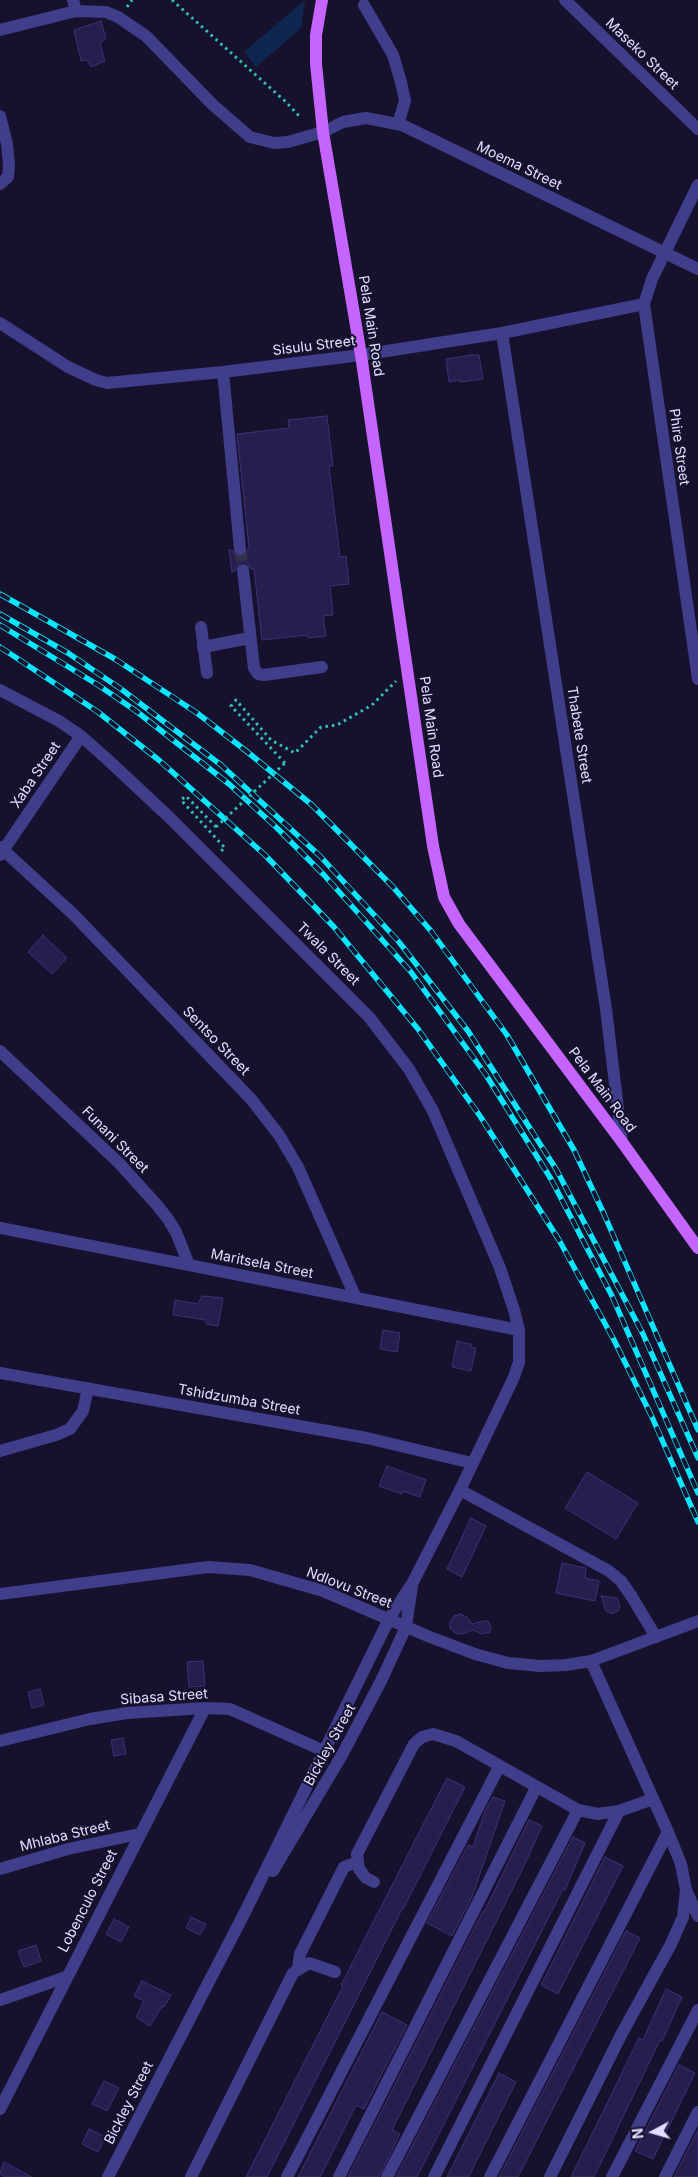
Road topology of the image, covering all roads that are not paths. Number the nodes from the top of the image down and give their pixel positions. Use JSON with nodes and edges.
{"nodes":[{"id":1,"x":322,"y":0,"type":"edge"},
{"id":2,"x":565,"y":0,"type":"edge"},
{"id":3,"x":364,"y":5,"type":"dead end"},
{"id":4,"x":74,"y":6,"type":"edge"},
{"id":5,"x":0,"y":30,"type":"edge"},
{"id":6,"x":0,"y":116,"type":"edge"},
{"id":7,"x":398,"y":124,"type":"junction"},
{"id":8,"x":698,"y":129,"type":"edge"},
{"id":9,"x":323,"y":132,"type":"junction"},
{"id":10,"x":0,"y":184,"type":"edge"},
{"id":11,"x":698,"y":185,"type":"edge"},
{"id":12,"x":664,"y":252,"type":"junction"},
{"id":13,"x":698,"y":269,"type":"edge"},
{"id":14,"x":644,"y":304,"type":"junction"},
{"id":15,"x":0,"y":323,"type":"edge"},
{"id":16,"x":502,"y":333,"type":"junction"},
{"id":17,"x":361,"y":355,"type":"junction"},
{"id":18,"x":223,"y":372,"type":"junction"},
{"id":19,"x":240,"y":549,"type":"tunnel mouth"},
{"id":20,"x":243,"y":570,"type":"tunnel mouth"},
{"id":21,"x":201,"y":627,"type":"dead end"},
{"id":22,"x":250,"y":638,"type":"junction"},
{"id":23,"x":203,"y":647,"type":"junction"},
{"id":24,"x":322,"y":667,"type":"dead end"},
{"id":25,"x":207,"y":672,"type":"dead end"},
{"id":26,"x":698,"y":679,"type":"edge"},
{"id":27,"x":0,"y":690,"type":"edge"},
{"id":28,"x":81,"y":736,"type":"junction"},
{"id":29,"x":1,"y":851,"type":"edge"},
{"id":30,"x":0,"y":1051,"type":"edge"},
{"id":31,"x":622,"y":1142,"type":"junction"},
{"id":32,"x":0,"y":1228,"type":"edge"},
{"id":33,"x":698,"y":1248,"type":"edge"},
{"id":34,"x":189,"y":1265,"type":"junction"},
{"id":35,"x":355,"y":1296,"type":"junction"},
{"id":36,"x":519,"y":1330,"type":"junction"},
{"id":37,"x":0,"y":1373,"type":"edge"},
{"id":38,"x":88,"y":1388,"type":"junction"},
{"id":39,"x":0,"y":1451,"type":"edge"},
{"id":40,"x":472,"y":1463,"type":"junction"},
{"id":41,"x":460,"y":1490,"type":"junction"},
{"id":42,"x":413,"y":1582,"type":"junction"},
{"id":43,"x":0,"y":1594,"type":"edge"},
{"id":44,"x":389,"y":1619,"type":"junction"},
{"id":45,"x":698,"y":1621,"type":"edge"},
{"id":46,"x":406,"y":1627,"type":"junction"},
{"id":47,"x":656,"y":1637,"type":"junction"},
{"id":48,"x":591,"y":1662,"type":"junction"},
{"id":49,"x":205,"y":1708,"type":"junction"},
{"id":50,"x":0,"y":1741,"type":"edge"},
{"id":51,"x":324,"y":1751,"type":"junction"},
{"id":52,"x":499,"y":1767,"type":"junction"},
{"id":53,"x":536,"y":1788,"type":"junction"},
{"id":54,"x":653,"y":1799,"type":"junction"},
{"id":55,"x":578,"y":1810,"type":"junction"},
{"id":56,"x":619,"y":1811,"type":"junction"},
{"id":57,"x":668,"y":1832,"type":"junction"},
{"id":58,"x":139,"y":1834,"type":"junction"},
{"id":59,"x":357,"y":1862,"type":"junction"},
{"id":60,"x":0,"y":1869,"type":"edge"},
{"id":61,"x":374,"y":1882,"type":"dead end"},
{"id":62,"x":686,"y":1890,"type":"junction"},
{"id":63,"x":246,"y":1910,"type":"junction"},
{"id":64,"x":698,"y":1916,"type":"edge"},
{"id":65,"x":298,"y":1968,"type":"junction"},
{"id":66,"x":335,"y":1972,"type":"dead end"},
{"id":67,"x":66,"y":1977,"type":"junction"},
{"id":68,"x":0,"y":2000,"type":"edge"},
{"id":69,"x":698,"y":2010,"type":"edge"},
{"id":70,"x":0,"y":2109,"type":"edge"},
{"id":71,"x":698,"y":2112,"type":"edge"},
{"id":72,"x":108,"y":2177,"type":"edge"},
{"id":73,"x":191,"y":2177,"type":"edge"},
{"id":74,"x":287,"y":2177,"type":"edge"},
{"id":75,"x":339,"y":2177,"type":"edge"},
{"id":76,"x":387,"y":2177,"type":"edge"},
{"id":77,"x":434,"y":2177,"type":"edge"},
{"id":78,"x":490,"y":2177,"type":"edge"},
{"id":79,"x":550,"y":2177,"type":"edge"},
{"id":80,"x":612,"y":2177,"type":"edge"},
{"id":81,"x":665,"y":2177,"type":"edge"}],
"edges":[{"from":1,"to":9,"type":"main road","name":"Pela Main Road"},
{"from":2,"to":8,"type":"street","name":"Maseko Street"},
{"from":3,"to":7,"type":"street"},
{"from":4,"to":5,"type":"street","name":"Moema Street"},
{"from":4,"to":9,"type":"street","name":"Moema Street"},
{"from":6,"to":10,"type":"street"},
{"from":7,"to":9,"type":"street","name":"Moema Street"},
{"from":7,"to":12,"type":"street","name":"Moema Street"},
{"from":9,"to":17,"type":"main road","name":"Pela Main Road"},
{"from":11,"to":12,"type":"street"},
{"from":12,"to":13,"type":"street","name":"Moema Street"},
{"from":12,"to":14,"type":"street","name":"Phire Street"},
{"from":14,"to":16,"type":"street","name":"Sisulu Street"},
{"from":14,"to":26,"type":"street","name":"Phire Street"},
{"from":15,"to":18,"type":"street","name":"Sisulu Street"},
{"from":16,"to":17,"type":"street","name":"Sisulu Street"},
{"from":16,"to":31,"type":"street","name":"Thabete Street"},
{"from":17,"to":18,"type":"street","name":"Sisulu Street"},
{"from":17,"to":31,"type":"main road","name":"Pela Main Road"},
{"from":18,"to":19,"type":"street"},
{"from":20,"to":22,"type":"street"},
{"from":21,"to":23,"type":"street"},
{"from":22,"to":23,"type":"street"},
{"from":22,"to":24,"type":"street"},
{"from":23,"to":25,"type":"street"},
{"from":27,"to":28,"type":"street","name":"Twala Street"},
{"from":28,"to":29,"type":"street","name":"Xaba Street"},
{"from":28,"to":36,"type":"street","name":"Twala Street"},
{"from":29,"to":35,"type":"street","name":"Sentso Street"},
{"from":30,"to":34,"type":"street","name":"Funani Street"},
{"from":31,"to":33,"type":"main road","name":"Pela Main Road"},
{"from":32,"to":34,"type":"street","name":"Maritsela Street"},
{"from":34,"to":35,"type":"street","name":"Maritsela Street"},
{"from":35,"to":36,"type":"street","name":"Maritsela Street"},
{"from":36,"to":40,"type":"street","name":"Bickley Street"},
{"from":37,"to":38,"type":"street","name":"Tshidzumba Street"},
{"from":38,"to":39,"type":"street"},
{"from":38,"to":40,"type":"street","name":"Tshidzumba Street"},
{"from":40,"to":41,"type":"street","name":"Bickley Street"},
{"from":41,"to":42,"type":"street","name":"Bickley Street"},
{"from":41,"to":47,"type":"street"},
{"from":42,"to":44,"type":"street","name":"Bickley Street"},
{"from":42,"to":46,"type":"street","name":"Bickley Street"},
{"from":43,"to":44,"type":"street","name":"Ndlovu Street"},
{"from":44,"to":46,"type":"street","name":"Ndlovu Street"},
{"from":44,"to":51,"type":"street","name":"Bickley Street"},
{"from":45,"to":47,"type":"street","name":"Ndlovu Street"},
{"from":46,"to":48,"type":"street","name":"Ndlovu Street"},
{"from":46,"to":63,"type":"street","name":"Bickley Street"},
{"from":47,"to":48,"type":"street","name":"Ndlovu Street"},
{"from":48,"to":54,"type":"street"},
{"from":49,"to":50,"type":"street","name":"Sibasa Street"},
{"from":49,"to":51,"type":"street","name":"Sibasa Street"},
{"from":49,"to":58,"type":"street","name":"Lobenculo Street"},
{"from":51,"to":63,"type":"street","name":"Bickley Street"},
{"from":52,"to":53,"type":"street"},
{"from":52,"to":59,"type":"street"},
{"from":52,"to":74,"type":"street"},
{"from":53,"to":55,"type":"street"},
{"from":53,"to":75,"type":"street"},
{"from":54,"to":56,"type":"street"},
{"from":54,"to":57,"type":"street"},
{"from":55,"to":56,"type":"street"},
{"from":55,"to":76,"type":"street"},
{"from":56,"to":77,"type":"street"},
{"from":57,"to":62,"type":"street"},
{"from":57,"to":78,"type":"street"},
{"from":58,"to":60,"type":"street","name":"Mhlaba Street"},
{"from":58,"to":67,"type":"street","name":"Lobenculo Street"},
{"from":59,"to":61,"type":"street"},
{"from":59,"to":65,"type":"street"},
{"from":62,"to":64,"type":"street"},
{"from":62,"to":79,"type":"street"},
{"from":63,"to":72,"type":"street","name":"Bickley Street"},
{"from":65,"to":66,"type":"street"},
{"from":65,"to":73,"type":"street"},
{"from":67,"to":68,"type":"street"},
{"from":67,"to":70,"type":"street","name":"Lobenculo Street"},
{"from":69,"to":80,"type":"street"},
{"from":71,"to":81,"type":"street"}]}
